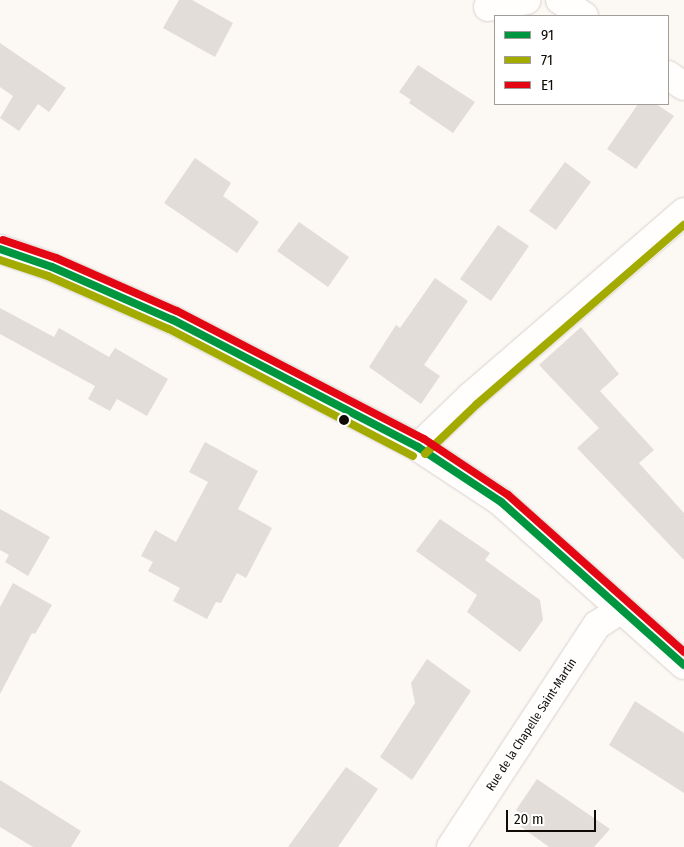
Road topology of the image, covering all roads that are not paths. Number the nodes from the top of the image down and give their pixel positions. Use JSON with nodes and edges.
{"nodes":[{"id":1,"x":526,"y":0,"type":"edge"},
{"id":2,"x":560,"y":0,"type":"edge"},
{"id":3,"x":488,"y":7,"type":"dead end"},
{"id":4,"x":582,"y":15,"type":"edge"},
{"id":5,"x":669,"y":76,"type":"edge"},
{"id":6,"x":684,"y":86,"type":"edge"},
{"id":7,"x":680,"y":223,"type":"edge"},
{"id":8,"x":0,"y":249,"type":"edge"},
{"id":9,"x":418,"y":447,"type":"junction"},
{"id":10,"x":620,"y":610,"type":"junction"},
{"id":11,"x":684,"y":665,"type":"edge"},
{"id":12,"x":451,"y":847,"type":"edge"}],
"edges":[{"from":1,"to":3,"type":"street"},
{"from":2,"to":4,"type":"street"},
{"from":5,"to":6,"type":"street"},
{"from":7,"to":9,"type":"street"},
{"from":8,"to":9,"type":"street"},
{"from":9,"to":10,"type":"street"},
{"from":10,"to":11,"type":"street"},
{"from":10,"to":12,"type":"street","name":"Rue de la Chapelle Saint-Martin"}]}
